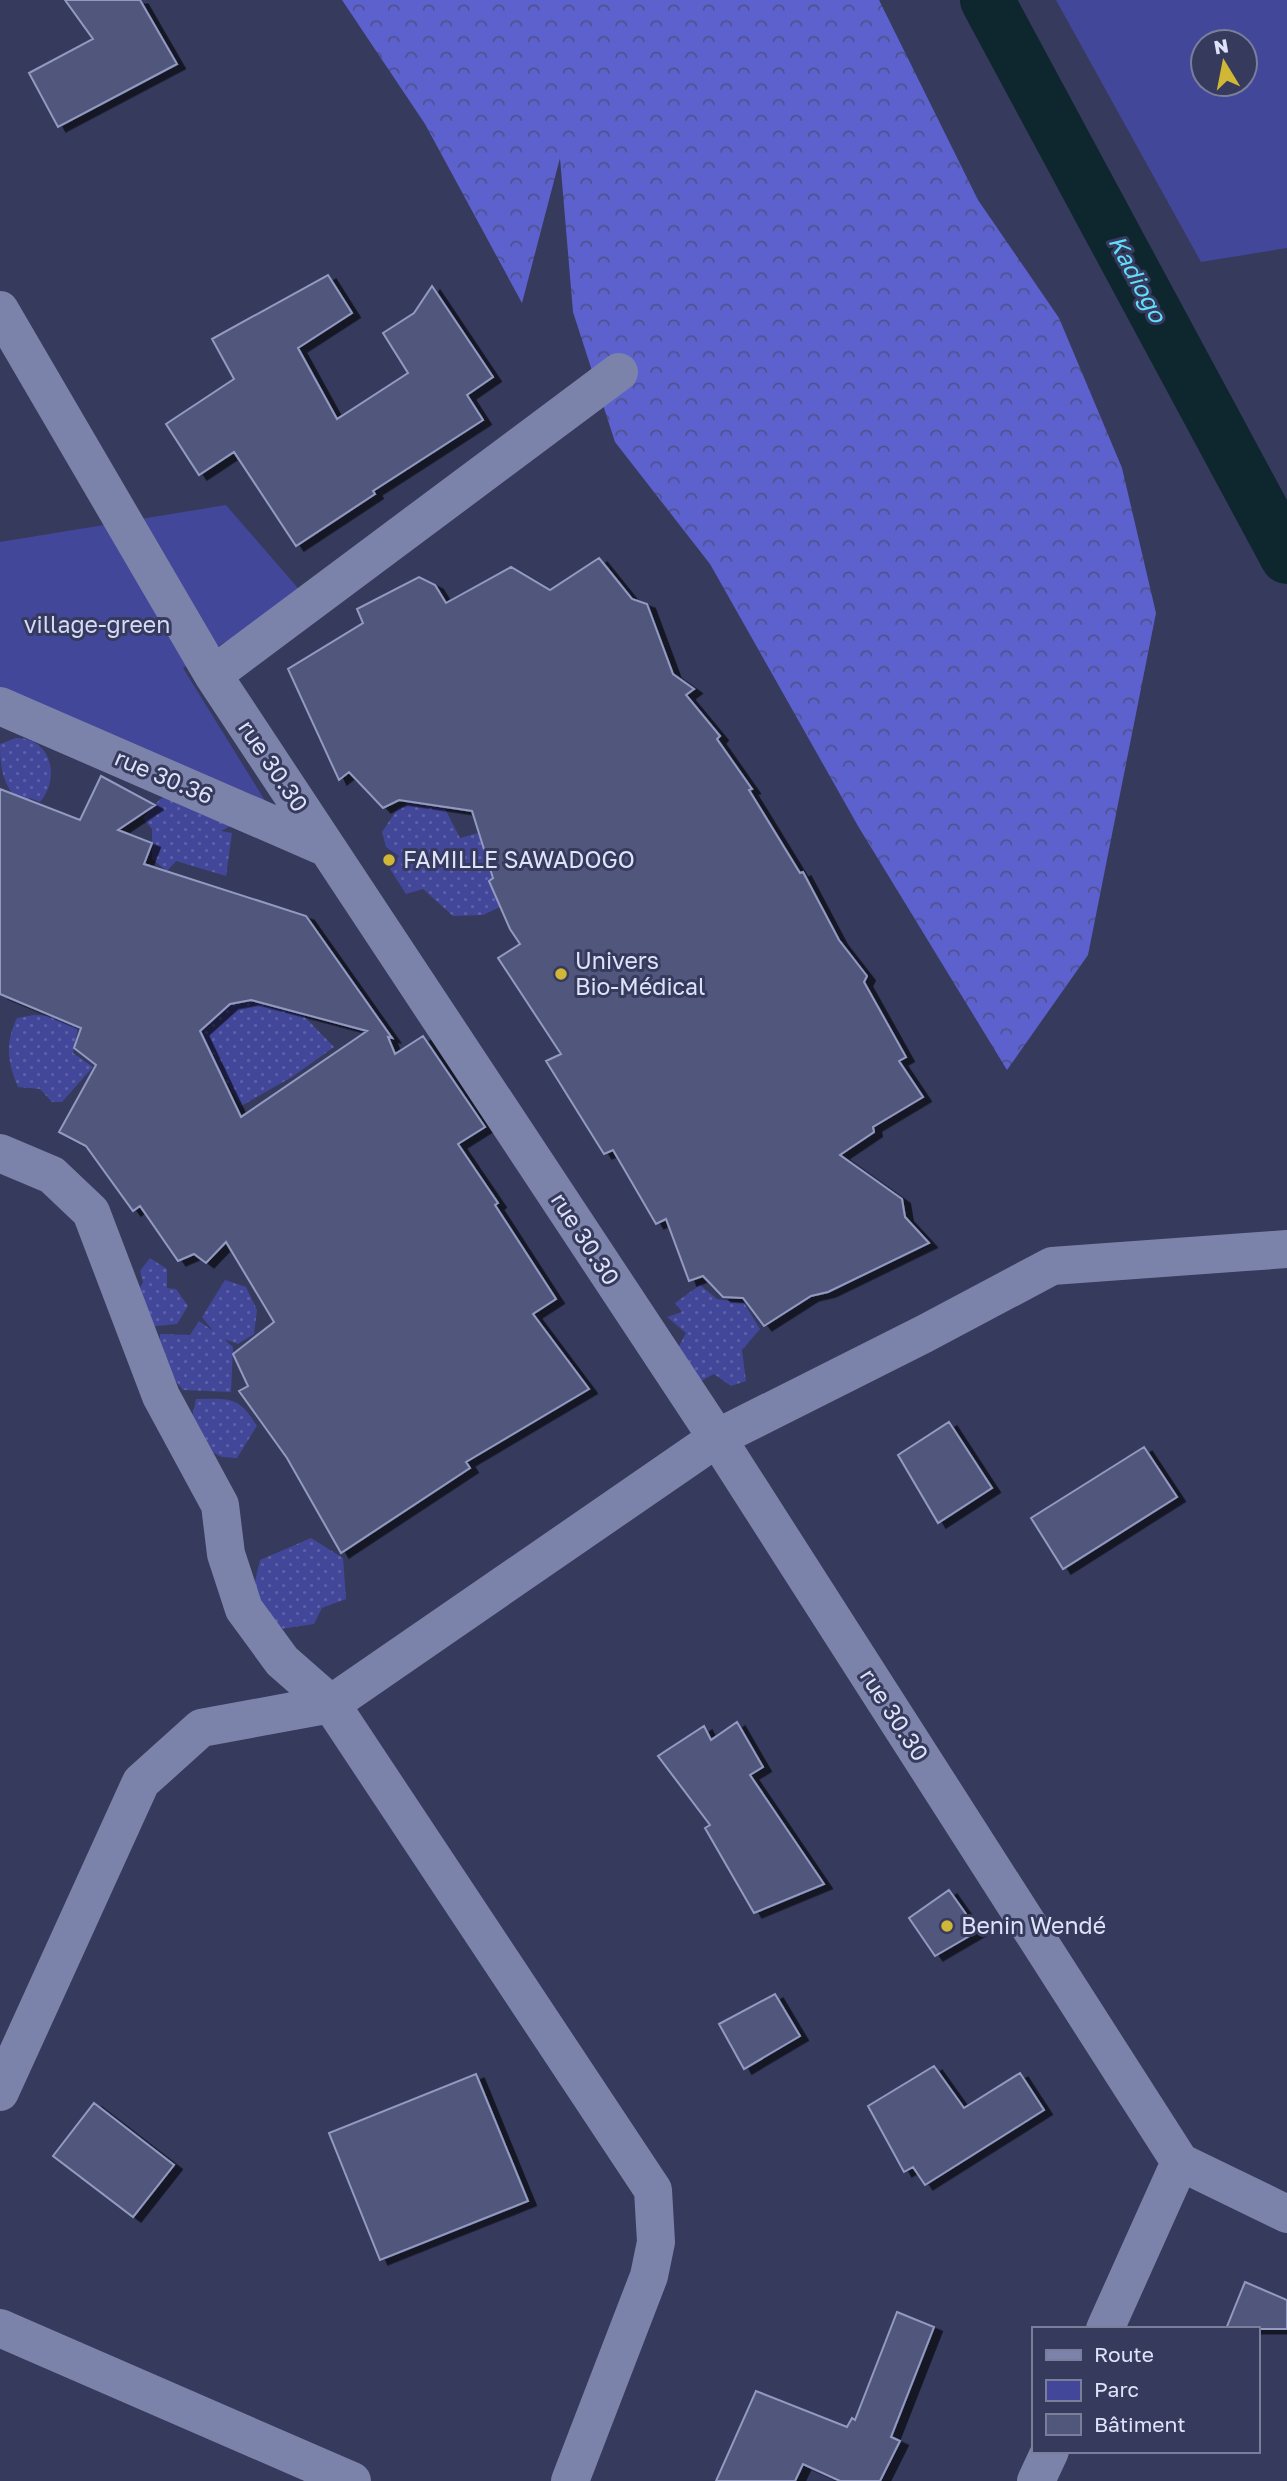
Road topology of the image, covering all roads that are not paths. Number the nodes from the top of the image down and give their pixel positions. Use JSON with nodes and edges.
{"nodes":[{"id":1,"x":0,"y":310,"type":"edge"},
{"id":2,"x":619,"y":372,"type":"dead end"},
{"id":3,"x":212,"y":675,"type":"junction"},
{"id":4,"x":0,"y":706,"type":"edge"},
{"id":5,"x":327,"y":848,"type":"junction"},
{"id":6,"x":0,"y":1153,"type":"edge"},
{"id":7,"x":1287,"y":1249,"type":"edge"},
{"id":8,"x":717,"y":1438,"type":"junction"},
{"id":9,"x":331,"y":1704,"type":"junction"},
{"id":10,"x":0,"y":2092,"type":"edge"},
{"id":11,"x":1180,"y":2162,"type":"junction"},
{"id":12,"x":1287,"y":2214,"type":"edge"},
{"id":13,"x":1106,"y":2327,"type":"edge"},
{"id":14,"x":0,"y":2328,"type":"edge"},
{"id":15,"x":1049,"y":2453,"type":"edge"},
{"id":16,"x":352,"y":2481,"type":"edge"},
{"id":17,"x":570,"y":2481,"type":"edge"},
{"id":18,"x":1037,"y":2481,"type":"edge"}],
"edges":[{"from":1,"to":3,"type":"street","name":"rue 30.30"},
{"from":2,"to":3,"type":"street"},
{"from":3,"to":5,"type":"street","name":"rue 30.30"},
{"from":4,"to":5,"type":"street","name":"rue 30.36"},
{"from":5,"to":8,"type":"street","name":"rue 30.30"},
{"from":6,"to":9,"type":"street"},
{"from":7,"to":8,"type":"street"},
{"from":8,"to":9,"type":"street"},
{"from":8,"to":11,"type":"street","name":"rue 30.30"},
{"from":9,"to":10,"type":"street"},
{"from":9,"to":17,"type":"street"},
{"from":11,"to":12,"type":"street"},
{"from":11,"to":13,"type":"street"},
{"from":14,"to":16,"type":"street"},
{"from":15,"to":18,"type":"street"}]}
